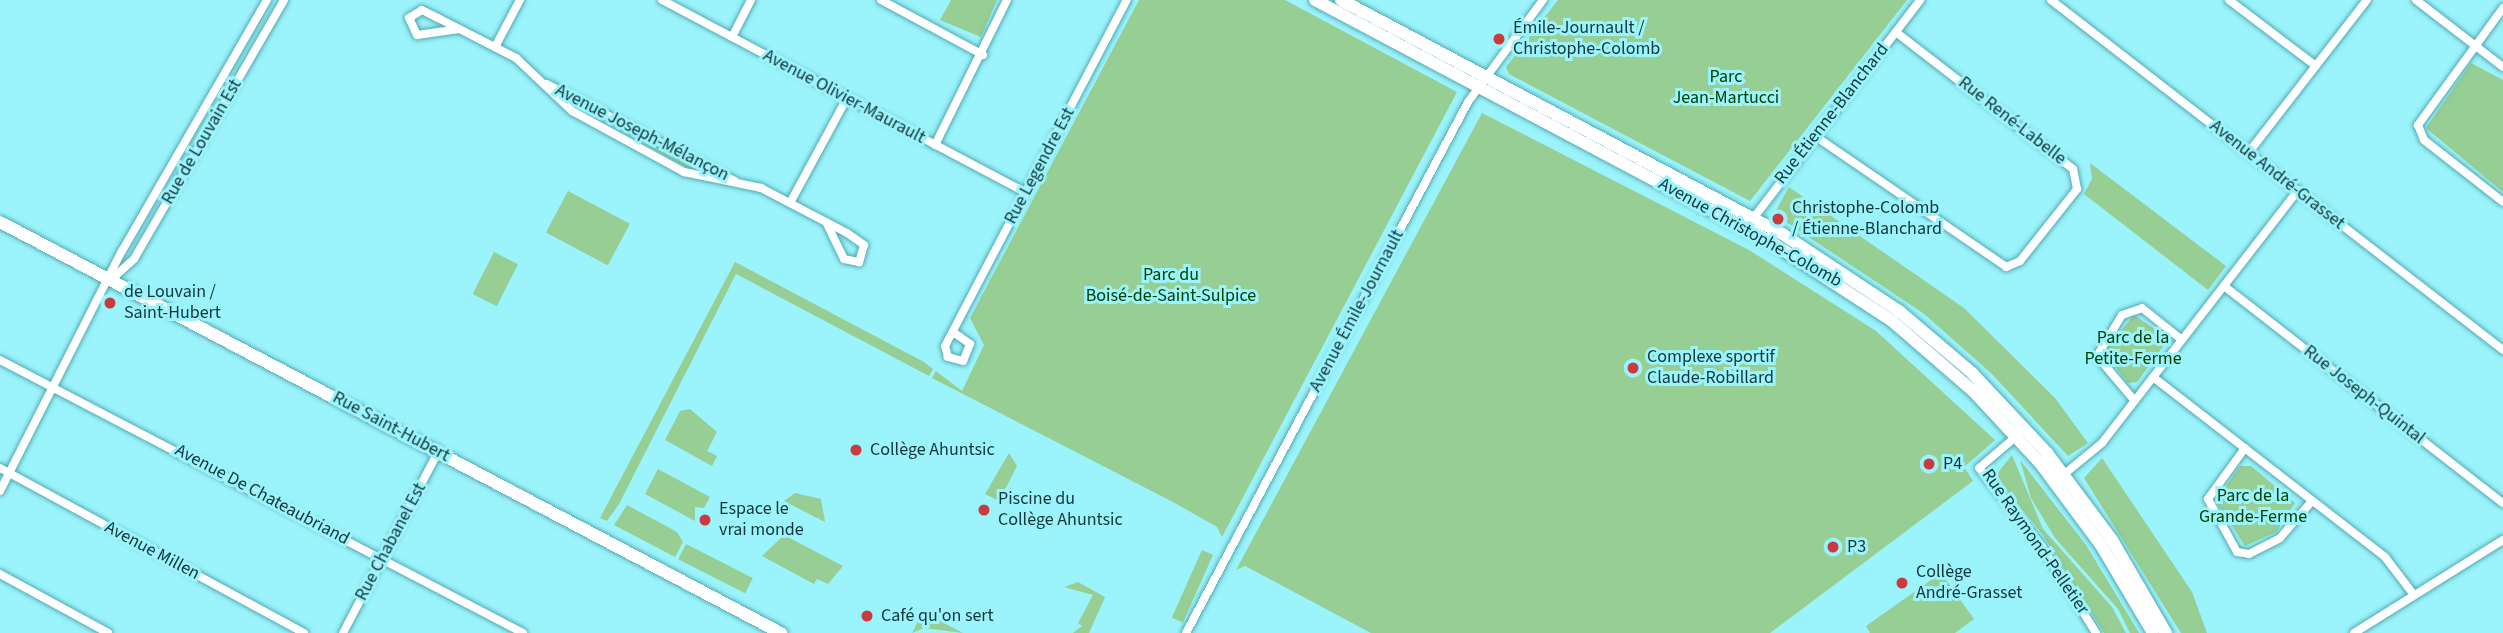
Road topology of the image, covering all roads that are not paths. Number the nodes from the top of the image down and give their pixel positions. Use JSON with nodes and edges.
{"nodes":[{"id":1,"x":267,"y":0,"type":"edge"},
{"id":2,"x":284,"y":0,"type":"edge"},
{"id":3,"x":520,"y":0,"type":"edge"},
{"id":4,"x":662,"y":0,"type":"edge"},
{"id":5,"x":751,"y":0,"type":"edge"},
{"id":6,"x":881,"y":0,"type":"edge"},
{"id":7,"x":1007,"y":0,"type":"edge"},
{"id":8,"x":1128,"y":0,"type":"edge"},
{"id":9,"x":1315,"y":0,"type":"edge"},
{"id":10,"x":1341,"y":0,"type":"edge"},
{"id":11,"x":1543,"y":0,"type":"edge"},
{"id":12,"x":1920,"y":0,"type":"edge"},
{"id":13,"x":2051,"y":0,"type":"edge"},
{"id":14,"x":2367,"y":0,"type":"edge"},
{"id":15,"x":2416,"y":0,"type":"edge"},
{"id":16,"x":2231,"y":1,"type":"edge"},
{"id":17,"x":2503,"y":8,"type":"edge"},
{"id":18,"x":459,"y":29,"type":"junction"},
{"id":19,"x":1896,"y":32,"type":"junction"},
{"id":20,"x":732,"y":37,"type":"junction"},
{"id":21,"x":2474,"y":46,"type":"junction"},
{"id":22,"x":495,"y":47,"type":"junction"},
{"id":23,"x":983,"y":55,"type":"junction"},
{"id":24,"x":2316,"y":66,"type":"junction"},
{"id":25,"x":2503,"y":67,"type":"edge"},
{"id":26,"x":1482,"y":82,"type":"junction"},
{"id":27,"x":546,"y":83,"type":"junction"},
{"id":28,"x":847,"y":98,"type":"junction"},
{"id":29,"x":1815,"y":136,"type":"junction"},
{"id":30,"x":935,"y":145,"type":"junction"},
{"id":31,"x":2249,"y":152,"type":"junction"},
{"id":32,"x":737,"y":183,"type":"junction"},
{"id":33,"x":2298,"y":190,"type":"junction"},
{"id":34,"x":1026,"y":192,"type":"junction"},
{"id":35,"x":2503,"y":202,"type":"edge"},
{"id":36,"x":790,"y":203,"type":"junction"},
{"id":37,"x":0,"y":222,"type":"edge"},
{"id":38,"x":826,"y":222,"type":"junction"},
{"id":39,"x":1751,"y":224,"type":"junction"},
{"id":40,"x":112,"y":279,"type":"junction"},
{"id":41,"x":2224,"y":286,"type":"junction"},
{"id":42,"x":953,"y":332,"type":"dead end"},
{"id":43,"x":2182,"y":340,"type":"junction"},
{"id":44,"x":2503,"y":350,"type":"edge"},
{"id":45,"x":0,"y":360,"type":"edge"},
{"id":46,"x":2153,"y":377,"type":"junction"},
{"id":47,"x":56,"y":385,"type":"junction"},
{"id":48,"x":2134,"y":400,"type":"junction"},
{"id":49,"x":2021,"y":432,"type":"junction"},
{"id":50,"x":2245,"y":448,"type":"junction"},
{"id":51,"x":438,"y":452,"type":"junction"},
{"id":52,"x":0,"y":468,"type":"edge"},
{"id":53,"x":9,"y":473,"type":"junction"},
{"id":54,"x":2060,"y":478,"type":"junction"},
{"id":55,"x":0,"y":491,"type":"edge"},
{"id":56,"x":2312,"y":501,"type":"junction"},
{"id":57,"x":2503,"y":503,"type":"edge"},
{"id":58,"x":2503,"y":540,"type":"edge"},
{"id":59,"x":382,"y":558,"type":"junction"},
{"id":60,"x":0,"y":575,"type":"edge"},
{"id":61,"x":2414,"y":595,"type":"junction"},
{"id":62,"x":762,"y":628,"type":"edge"},
{"id":63,"x":108,"y":633,"type":"edge"},
{"id":64,"x":304,"y":633,"type":"edge"},
{"id":65,"x":342,"y":633,"type":"edge"},
{"id":66,"x":523,"y":633,"type":"edge"},
{"id":67,"x":781,"y":633,"type":"edge"},
{"id":68,"x":1186,"y":633,"type":"edge"},
{"id":69,"x":2096,"y":633,"type":"edge"},
{"id":70,"x":2153,"y":633,"type":"edge"},
{"id":71,"x":2166,"y":633,"type":"edge"},
{"id":72,"x":2354,"y":633,"type":"edge"}],
"edges":[{"from":1,"to":40,"type":"street","name":"Rue de Louvain Est"},
{"from":2,"to":40,"type":"street","name":"Rue de Louvain Est"},
{"from":3,"to":22,"type":"street"},
{"from":4,"to":20,"type":"street","name":"Avenue Olivier-Maurault"},
{"from":5,"to":20,"type":"street"},
{"from":6,"to":23,"type":"street"},
{"from":7,"to":23,"type":"street"},
{"from":8,"to":34,"type":"street","name":"Rue Legendre Est"},
{"from":9,"to":26,"type":"main road","name":"Avenue Christophe-Colomb"},
{"from":10,"to":26,"type":"main road","name":"Avenue Christophe-Colomb"},
{"from":11,"to":26,"type":"street","name":"Avenue Émile-Journault"},
{"from":12,"to":19,"type":"street","name":"Rue Étienne-Blanchard"},
{"from":13,"to":31,"type":"street","name":"Avenue André-Grasset"},
{"from":14,"to":24,"type":"street"},
{"from":15,"to":21,"type":"street"},
{"from":16,"to":24,"type":"street"},
{"from":17,"to":21,"type":"street"},
{"from":18,"to":18,"type":"street","name":"Avenue Joseph-Mélançon"},
{"from":18,"to":22,"type":"street","name":"Avenue Joseph-Mélançon"},
{"from":19,"to":29,"type":"street","name":"Rue Étienne-Blanchard"},
{"from":19,"to":29,"type":"street","name":"Rue René-Labelle"},
{"from":20,"to":28,"type":"street","name":"Avenue Olivier-Maurault"},
{"from":21,"to":25,"type":"street"},
{"from":21,"to":35,"type":"street"},
{"from":22,"to":27,"type":"street","name":"Avenue Joseph-Mélançon"},
{"from":23,"to":30,"type":"street"},
{"from":24,"to":31,"type":"street"},
{"from":26,"to":39,"type":"main road","name":"Avenue Christophe-Colomb"},
{"from":26,"to":68,"type":"street","name":"Avenue Émile-Journault"},
{"from":27,"to":32,"type":"street","name":"Avenue Joseph-Mélançon"},
{"from":27,"to":32,"type":"street","name":"Avenue Joseph-Mélançon"},
{"from":28,"to":30,"type":"street","name":"Avenue Olivier-Maurault"},
{"from":28,"to":36,"type":"street"},
{"from":29,"to":39,"type":"street","name":"Rue Étienne-Blanchard"},
{"from":30,"to":34,"type":"street","name":"Avenue Olivier-Maurault"},
{"from":31,"to":33,"type":"street","name":"Avenue André-Grasset"},
{"from":32,"to":36,"type":"street","name":"Avenue Joseph-Mélançon"},
{"from":33,"to":41,"type":"street"},
{"from":33,"to":44,"type":"street","name":"Avenue André-Grasset"},
{"from":34,"to":42,"type":"street","name":"Rue Legendre Est"},
{"from":36,"to":38,"type":"street","name":"Avenue Joseph-Mélançon"},
{"from":37,"to":40,"type":"main road","name":"Rue Saint-Hubert"},
{"from":38,"to":38,"type":"street","name":"Avenue Joseph-Mélançon"},
{"from":39,"to":49,"type":"main road","name":"Avenue Christophe-Colomb"},
{"from":40,"to":47,"type":"street","name":"Rue de Louvain Est"},
{"from":40,"to":51,"type":"main road","name":"Rue Saint-Hubert"},
{"from":41,"to":43,"type":"street"},
{"from":41,"to":57,"type":"street","name":"Rue Joseph-Quintal"},
{"from":43,"to":46,"type":"street"},
{"from":43,"to":48,"type":"street"},
{"from":45,"to":47,"type":"street","name":"Avenue De Chateaubriand"},
{"from":46,"to":48,"type":"street"},
{"from":46,"to":50,"type":"street"},
{"from":47,"to":53,"type":"street","name":"Rue de Louvain Est"},
{"from":47,"to":59,"type":"street","name":"Avenue De Chateaubriand"},
{"from":48,"to":54,"type":"street"},
{"from":49,"to":54,"type":"main road","name":"Avenue Christophe-Colomb"},
{"from":49,"to":69,"type":"street","name":"Rue Raymond-Pelletier"},
{"from":50,"to":56,"type":"street"},
{"from":50,"to":56,"type":"street"},
{"from":51,"to":59,"type":"street","name":"Rue Chabanel Est"},
{"from":51,"to":62,"type":"main road","name":"Rue Saint-Hubert"},
{"from":52,"to":53,"type":"street","name":"Avenue Millen"},
{"from":53,"to":55,"type":"street","name":"Rue de Louvain Est"},
{"from":53,"to":64,"type":"street","name":"Avenue Millen"},
{"from":54,"to":70,"type":"main road","name":"Avenue Christophe-Colomb"},
{"from":54,"to":71,"type":"main road","name":"Avenue Christophe-Colomb"},
{"from":56,"to":61,"type":"street"},
{"from":58,"to":61,"type":"street"},
{"from":59,"to":65,"type":"street","name":"Rue Chabanel Est"},
{"from":59,"to":66,"type":"street","name":"Avenue De Chateaubriand"},
{"from":60,"to":63,"type":"street"},
{"from":61,"to":72,"type":"street"},
{"from":62,"to":67,"type":"main road","name":"Rue Saint-Hubert"}]}
